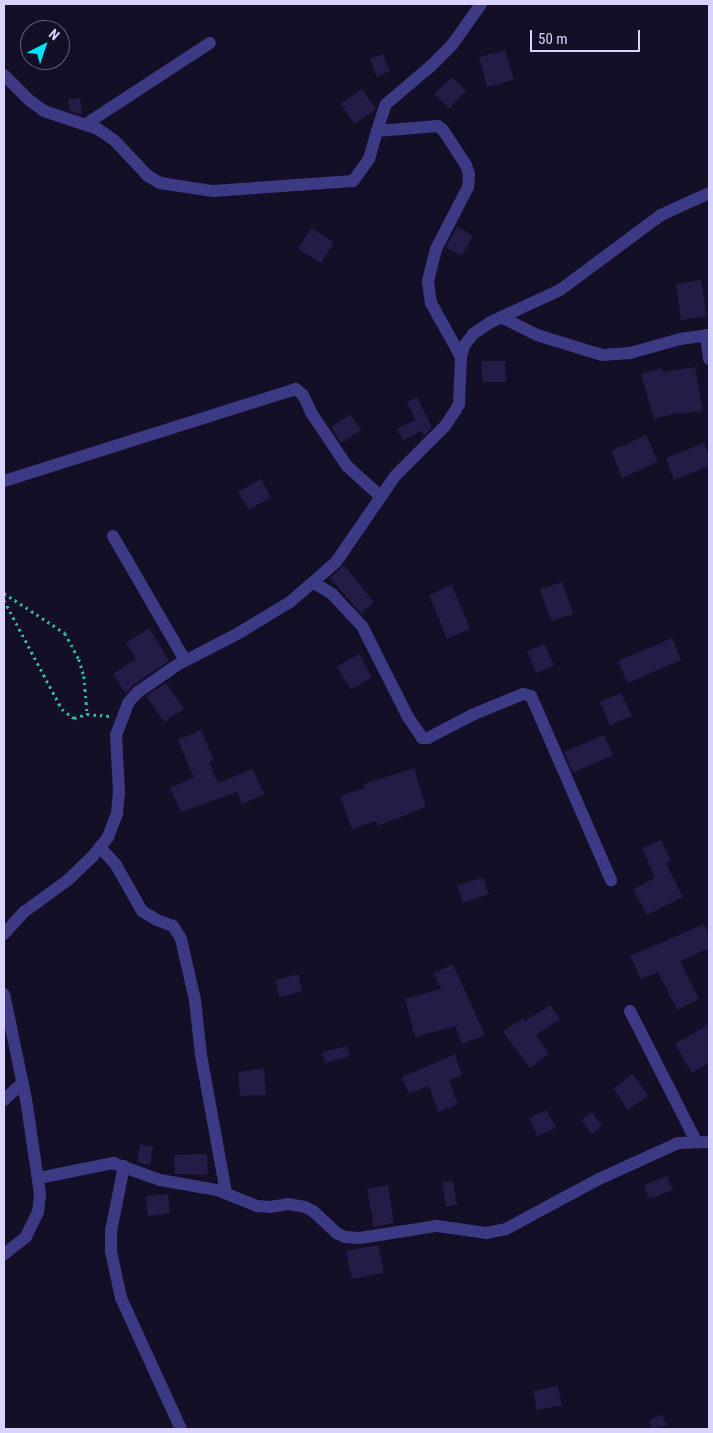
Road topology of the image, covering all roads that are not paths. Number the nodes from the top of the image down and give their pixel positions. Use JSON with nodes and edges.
{"nodes":[{"id":1,"x":481,"y":4,"type":"edge"},
{"id":2,"x":210,"y":43,"type":"dead end"},
{"id":3,"x":4,"y":75,"type":"edge"},
{"id":4,"x":86,"y":124,"type":"junction"},
{"id":5,"x":377,"y":131,"type":"junction"},
{"id":6,"x":709,"y":193,"type":"edge"},
{"id":7,"x":501,"y":317,"type":"junction"},
{"id":8,"x":708,"y":335,"type":"edge"},
{"id":9,"x":461,"y":357,"type":"junction"},
{"id":10,"x":709,"y":359,"type":"edge"},
{"id":11,"x":4,"y":481,"type":"edge"},
{"id":12,"x":380,"y":496,"type":"junction"},
{"id":13,"x":113,"y":536,"type":"dead end"},
{"id":14,"x":314,"y":583,"type":"junction"},
{"id":15,"x":185,"y":660,"type":"junction"},
{"id":16,"x":100,"y":847,"type":"junction"},
{"id":17,"x":611,"y":880,"type":"dead end"},
{"id":18,"x":4,"y":934,"type":"edge"},
{"id":19,"x":4,"y":994,"type":"edge"},
{"id":20,"x":630,"y":1011,"type":"dead end"},
{"id":21,"x":22,"y":1083,"type":"junction"},
{"id":22,"x":4,"y":1100,"type":"edge"},
{"id":23,"x":703,"y":1141,"type":"edge"},
{"id":24,"x":124,"y":1166,"type":"junction"},
{"id":25,"x":39,"y":1178,"type":"junction"},
{"id":26,"x":226,"y":1193,"type":"junction"},
{"id":27,"x":4,"y":1254,"type":"edge"},
{"id":28,"x":181,"y":1429,"type":"edge"}],
"edges":[{"from":1,"to":5,"type":"street"},
{"from":2,"to":4,"type":"street"},
{"from":3,"to":4,"type":"street"},
{"from":4,"to":5,"type":"street"},
{"from":5,"to":9,"type":"street"},
{"from":6,"to":7,"type":"street"},
{"from":7,"to":8,"type":"street"},
{"from":7,"to":9,"type":"street"},
{"from":8,"to":10,"type":"street"},
{"from":9,"to":12,"type":"street"},
{"from":11,"to":12,"type":"street"},
{"from":12,"to":14,"type":"street"},
{"from":13,"to":15,"type":"street"},
{"from":14,"to":15,"type":"street"},
{"from":14,"to":17,"type":"street"},
{"from":15,"to":16,"type":"street"},
{"from":16,"to":18,"type":"street"},
{"from":16,"to":26,"type":"street"},
{"from":19,"to":21,"type":"street"},
{"from":20,"to":23,"type":"street"},
{"from":21,"to":22,"type":"street"},
{"from":21,"to":25,"type":"street"},
{"from":23,"to":26,"type":"street"},
{"from":24,"to":25,"type":"street"},
{"from":24,"to":26,"type":"street"},
{"from":24,"to":28,"type":"street"},
{"from":25,"to":27,"type":"street"}]}
